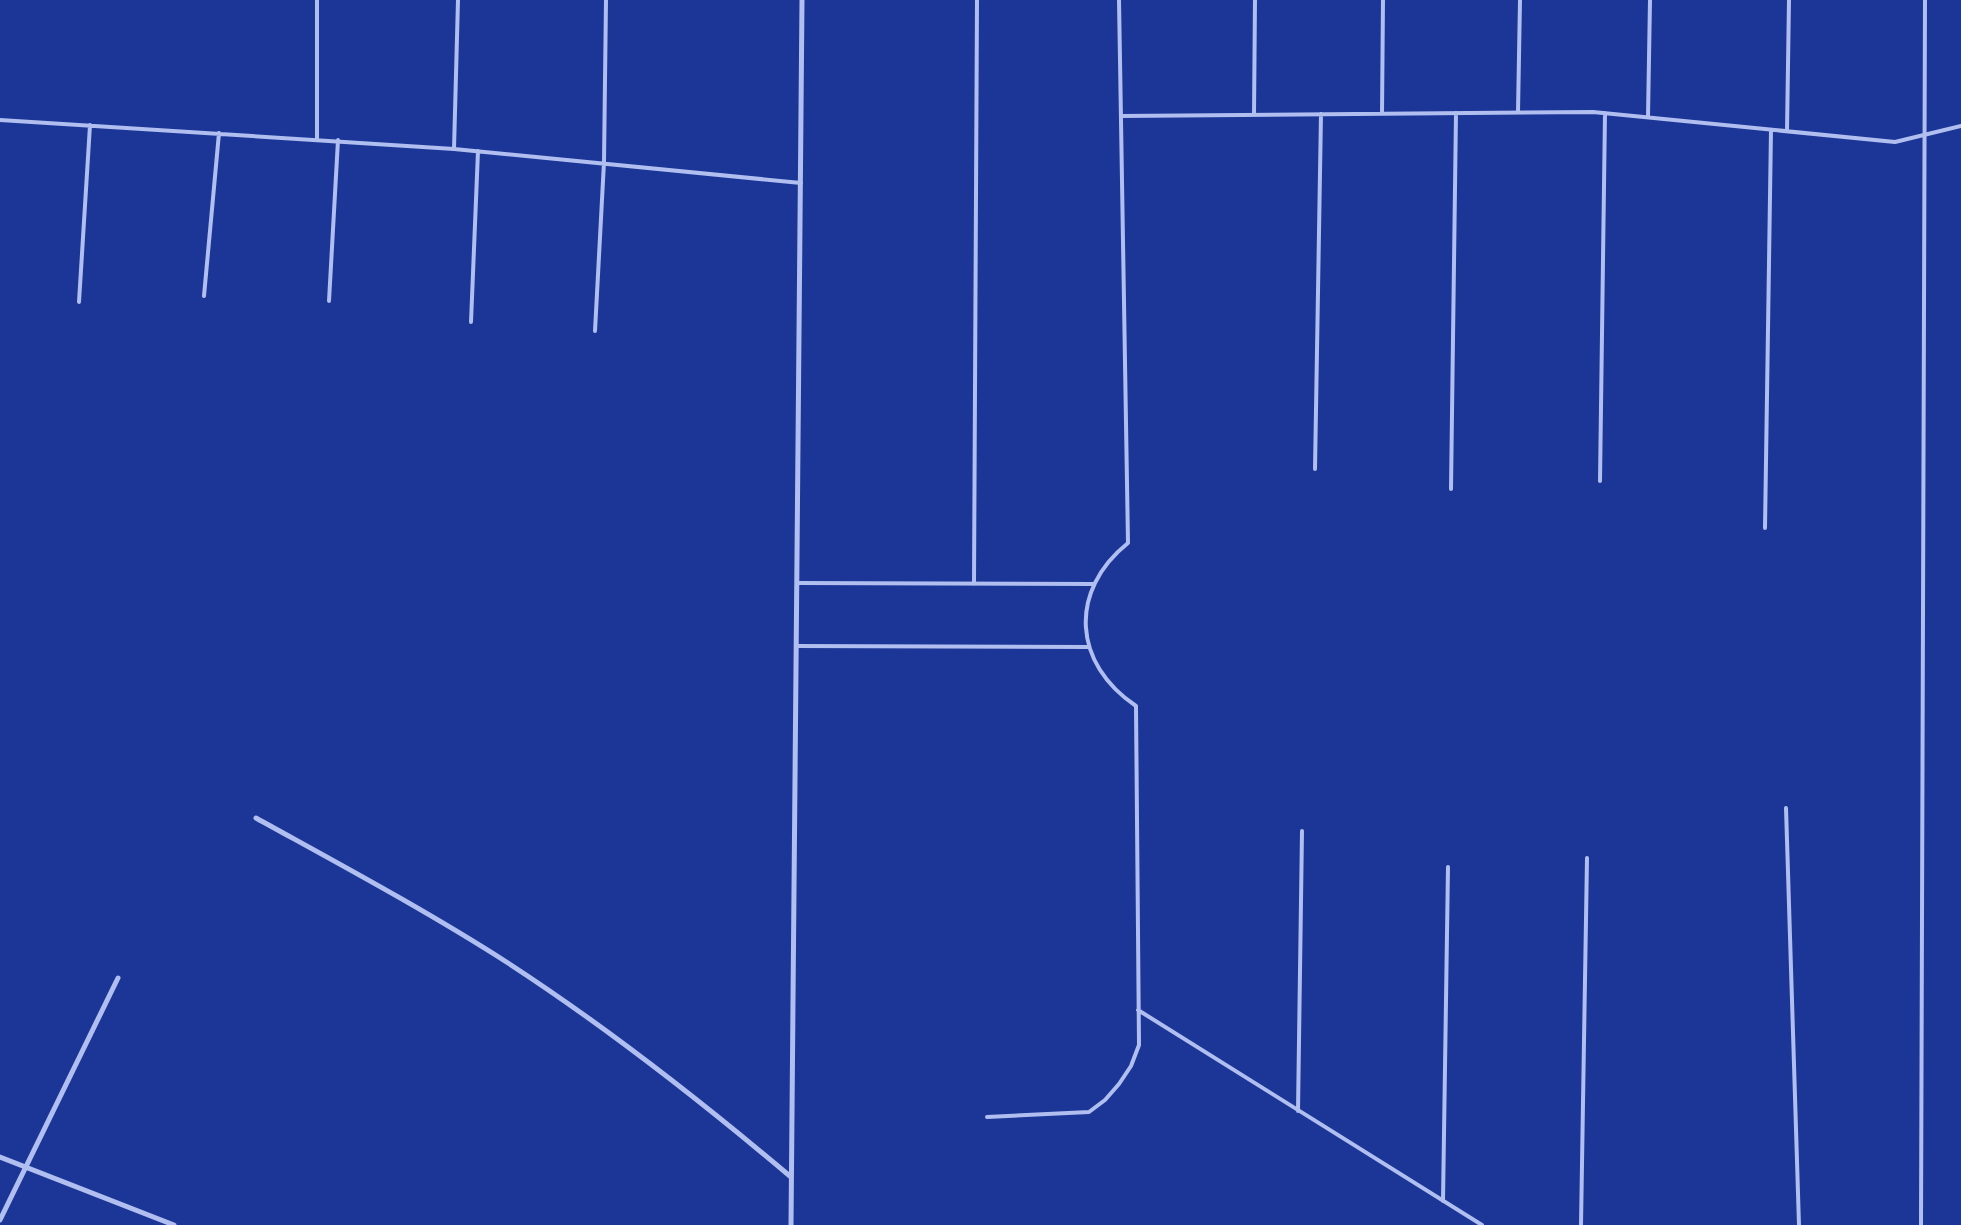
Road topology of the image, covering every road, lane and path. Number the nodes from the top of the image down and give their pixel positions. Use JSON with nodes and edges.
{"nodes":[{"id":1,"x":317,"y":0,"type":"edge"},
{"id":2,"x":458,"y":0,"type":"edge"},
{"id":3,"x":606,"y":0,"type":"edge"},
{"id":4,"x":802,"y":0,"type":"edge"},
{"id":5,"x":977,"y":0,"type":"edge"},
{"id":6,"x":1119,"y":0,"type":"edge"},
{"id":7,"x":1255,"y":0,"type":"edge"},
{"id":8,"x":1383,"y":0,"type":"edge"},
{"id":9,"x":1520,"y":0,"type":"edge"},
{"id":10,"x":1650,"y":0,"type":"edge"},
{"id":11,"x":1789,"y":0,"type":"edge"},
{"id":12,"x":1924,"y":0,"type":"edge"},
{"id":13,"x":1518,"y":112,"type":"junction"},
{"id":14,"x":1456,"y":113,"type":"junction"},
{"id":15,"x":1605,"y":113,"type":"junction"},
{"id":16,"x":1321,"y":114,"type":"junction"},
{"id":17,"x":1382,"y":114,"type":"junction"},
{"id":18,"x":1254,"y":115,"type":"junction"},
{"id":19,"x":1121,"y":116,"type":"junction"},
{"id":20,"x":1648,"y":117,"type":"junction"},
{"id":21,"x":0,"y":120,"type":"edge"},
{"id":22,"x":90,"y":125,"type":"junction"},
{"id":23,"x":1961,"y":126,"type":"edge"},
{"id":24,"x":1771,"y":130,"type":"junction"},
{"id":25,"x":1787,"y":131,"type":"junction"},
{"id":26,"x":219,"y":133,"type":"junction"},
{"id":27,"x":1924,"y":135,"type":"junction"},
{"id":28,"x":317,"y":139,"type":"junction"},
{"id":29,"x":338,"y":140,"type":"junction"},
{"id":30,"x":454,"y":149,"type":"junction"},
{"id":31,"x":478,"y":151,"type":"junction"},
{"id":32,"x":604,"y":162,"type":"junction"},
{"id":33,"x":800,"y":183,"type":"junction"},
{"id":34,"x":204,"y":296,"type":"dead end"},
{"id":35,"x":329,"y":301,"type":"dead end"},
{"id":36,"x":79,"y":302,"type":"dead end"},
{"id":37,"x":472,"y":322,"type":"dead end"},
{"id":38,"x":595,"y":331,"type":"dead end"},
{"id":39,"x":1315,"y":469,"type":"dead end"},
{"id":40,"x":1600,"y":481,"type":"dead end"},
{"id":41,"x":1451,"y":489,"type":"dead end"},
{"id":42,"x":1765,"y":528,"type":"dead end"},
{"id":43,"x":797,"y":583,"type":"junction"},
{"id":44,"x":974,"y":584,"type":"junction"},
{"id":45,"x":1094,"y":584,"type":"junction"},
{"id":46,"x":796,"y":646,"type":"junction"},
{"id":47,"x":1089,"y":647,"type":"junction"},
{"id":48,"x":1786,"y":808,"type":"dead end"},
{"id":49,"x":256,"y":818,"type":"dead end"},
{"id":50,"x":1302,"y":831,"type":"dead end"},
{"id":51,"x":1586,"y":858,"type":"dead end"},
{"id":52,"x":1448,"y":868,"type":"dead end"},
{"id":53,"x":118,"y":978,"type":"dead end"},
{"id":54,"x":1138,"y":1010,"type":"junction"},
{"id":55,"x":1298,"y":1111,"type":"junction"},
{"id":56,"x":987,"y":1118,"type":"dead end"},
{"id":57,"x":0,"y":1157,"type":"edge"},
{"id":58,"x":26,"y":1167,"type":"junction"},
{"id":59,"x":792,"y":1177,"type":"junction"},
{"id":60,"x":1442,"y":1200,"type":"junction"},
{"id":61,"x":0,"y":1220,"type":"edge"},
{"id":62,"x":174,"y":1225,"type":"edge"},
{"id":63,"x":791,"y":1225,"type":"edge"},
{"id":64,"x":1482,"y":1225,"type":"edge"},
{"id":65,"x":1581,"y":1225,"type":"edge"},
{"id":66,"x":1799,"y":1225,"type":"edge"},
{"id":67,"x":1921,"y":1225,"type":"edge"}],
"edges":[{"from":1,"to":28,"type":"lane"},
{"from":2,"to":30,"type":"lane"},
{"from":3,"to":32,"type":"lane"},
{"from":4,"to":33,"type":"street"},
{"from":5,"to":44,"type":"lane"},
{"from":6,"to":19,"type":"lane"},
{"from":7,"to":18,"type":"lane"},
{"from":8,"to":17,"type":"lane"},
{"from":9,"to":13,"type":"lane"},
{"from":10,"to":20,"type":"lane"},
{"from":11,"to":25,"type":"lane"},
{"from":12,"to":27,"type":"lane"},
{"from":13,"to":14,"type":"lane"},
{"from":13,"to":15,"type":"lane"},
{"from":14,"to":17,"type":"lane"},
{"from":14,"to":41,"type":"lane"},
{"from":15,"to":20,"type":"lane"},
{"from":15,"to":40,"type":"lane"},
{"from":16,"to":17,"type":"lane"},
{"from":16,"to":18,"type":"lane"},
{"from":16,"to":39,"type":"lane"},
{"from":18,"to":19,"type":"lane"},
{"from":19,"to":45,"type":"lane"},
{"from":20,"to":24,"type":"lane"},
{"from":21,"to":22,"type":"lane"},
{"from":22,"to":26,"type":"lane"},
{"from":22,"to":36,"type":"lane"},
{"from":23,"to":27,"type":"lane"},
{"from":24,"to":25,"type":"lane"},
{"from":24,"to":42,"type":"lane"},
{"from":25,"to":27,"type":"lane"},
{"from":26,"to":28,"type":"lane"},
{"from":26,"to":34,"type":"lane"},
{"from":27,"to":67,"type":"lane"},
{"from":28,"to":29,"type":"lane"},
{"from":29,"to":30,"type":"lane"},
{"from":29,"to":35,"type":"lane"},
{"from":30,"to":31,"type":"lane"},
{"from":31,"to":32,"type":"lane"},
{"from":31,"to":37,"type":"lane"},
{"from":32,"to":33,"type":"lane"},
{"from":32,"to":38,"type":"lane"},
{"from":33,"to":43,"type":"street"},
{"from":43,"to":44,"type":"lane"},
{"from":43,"to":46,"type":"street"},
{"from":44,"to":45,"type":"lane"},
{"from":45,"to":47,"type":"lane"},
{"from":46,"to":47,"type":"lane"},
{"from":46,"to":59,"type":"street"},
{"from":47,"to":54,"type":"lane"},
{"from":48,"to":66,"type":"lane"},
{"from":49,"to":59,"type":"street"},
{"from":50,"to":55,"type":"lane"},
{"from":51,"to":65,"type":"lane"},
{"from":52,"to":60,"type":"lane"},
{"from":53,"to":58,"type":"street"},
{"from":54,"to":55,"type":"lane"},
{"from":54,"to":56,"type":"lane"},
{"from":55,"to":60,"type":"lane"},
{"from":57,"to":58,"type":"street"},
{"from":58,"to":61,"type":"street"},
{"from":58,"to":62,"type":"street"},
{"from":59,"to":63,"type":"street"},
{"from":60,"to":64,"type":"lane"}]}
